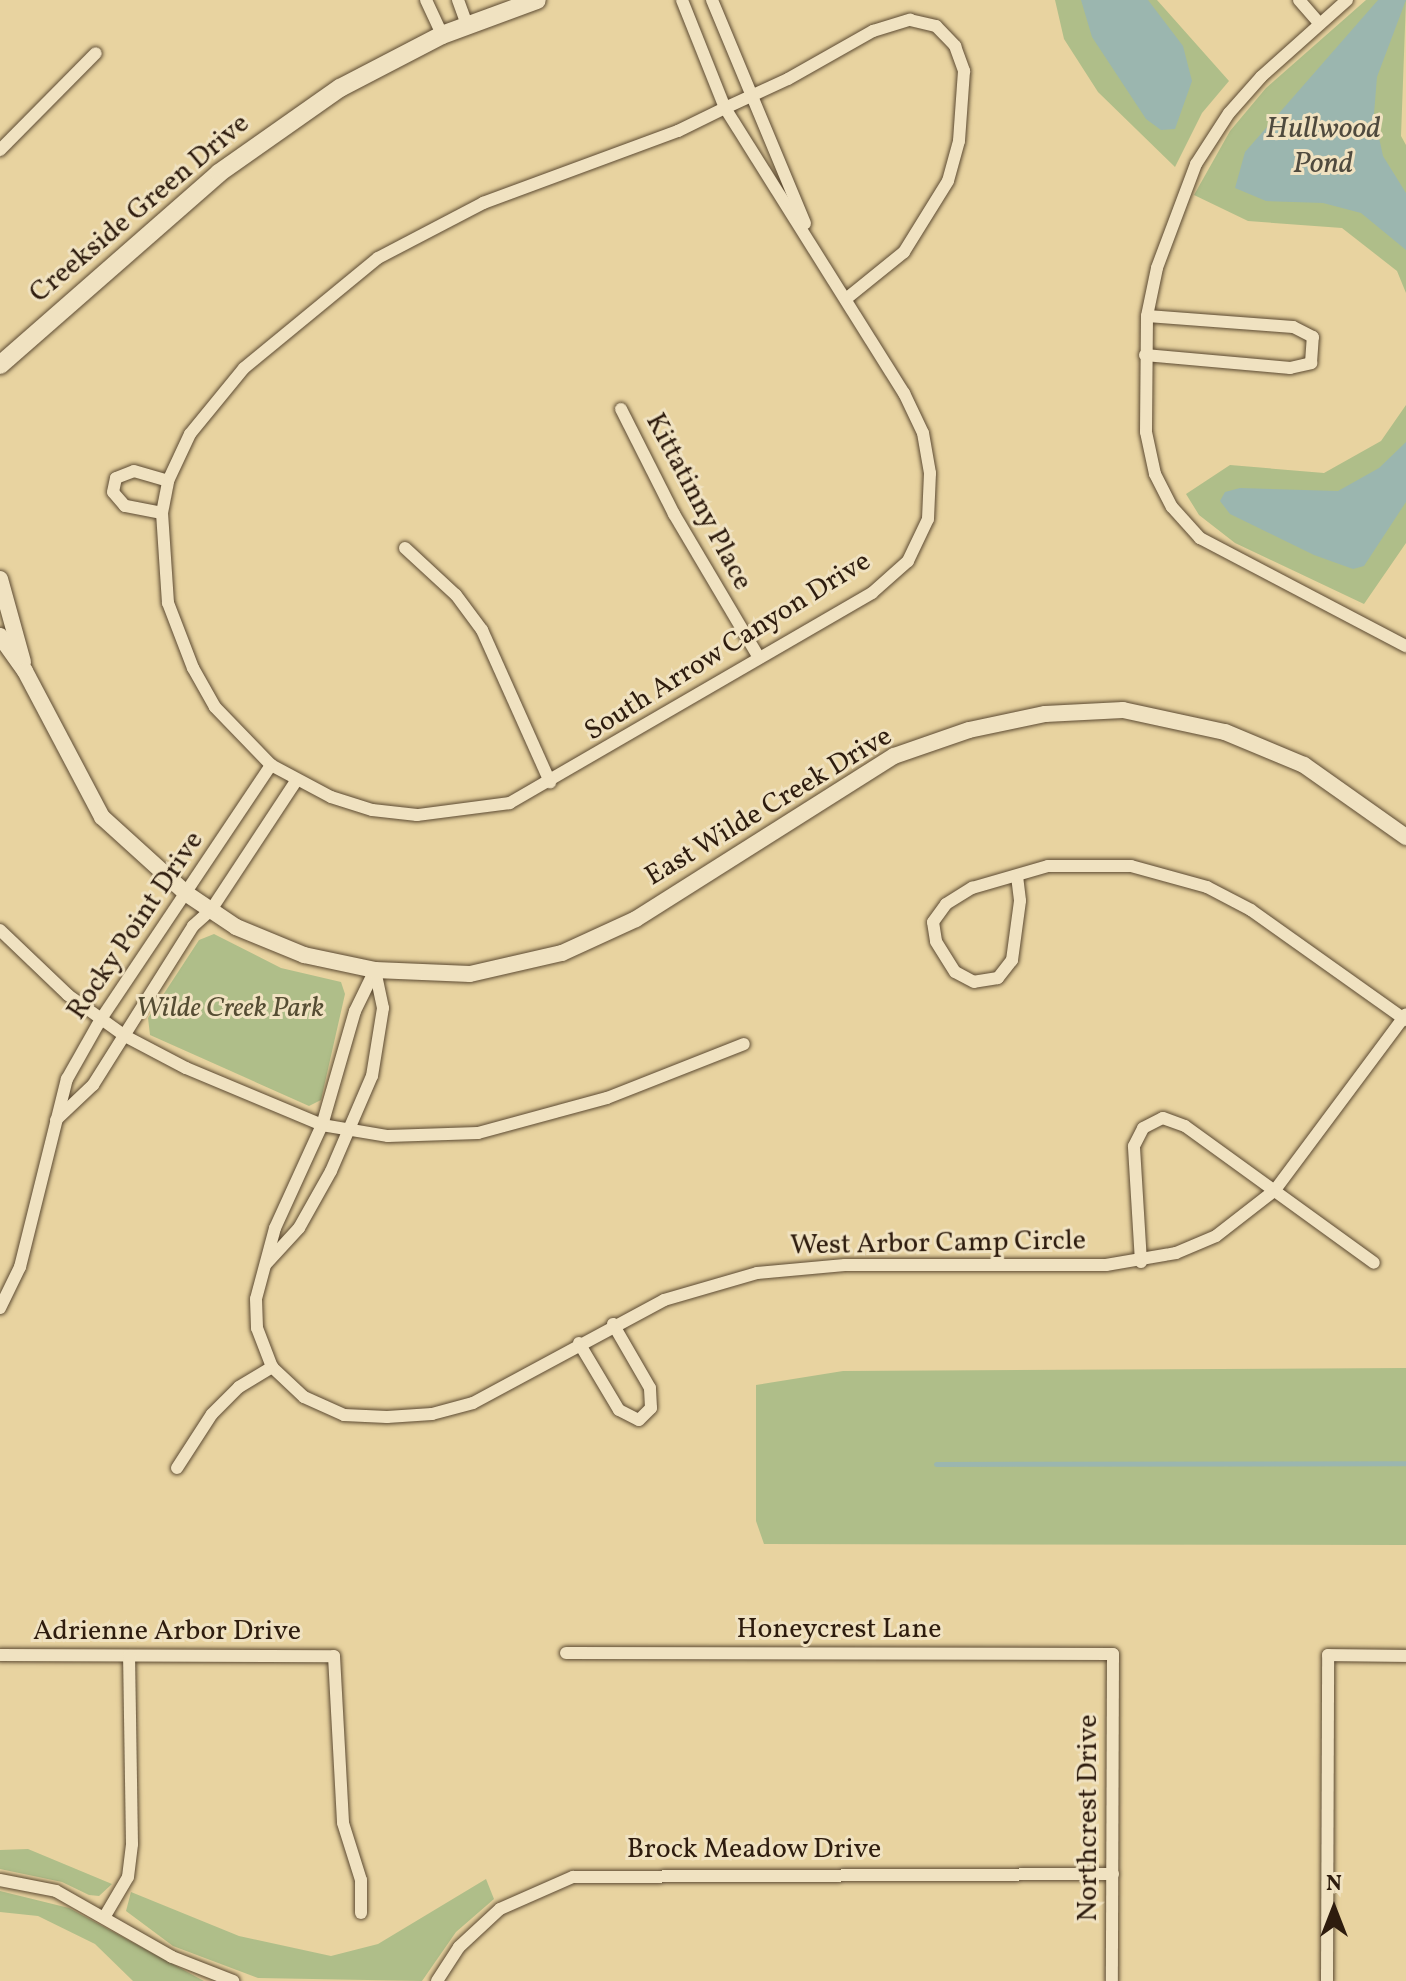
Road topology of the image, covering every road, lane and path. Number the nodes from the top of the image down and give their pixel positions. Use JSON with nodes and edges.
{"nodes":[{"id":1,"x":426,"y":0,"type":"edge"},
{"id":2,"x":458,"y":0,"type":"edge"},
{"id":3,"x":537,"y":0,"type":"edge"},
{"id":4,"x":682,"y":0,"type":"edge"},
{"id":5,"x":712,"y":0,"type":"edge"},
{"id":6,"x":1299,"y":0,"type":"edge"},
{"id":7,"x":1347,"y":0,"type":"edge"},
{"id":8,"x":1319,"y":23,"type":"junction"},
{"id":9,"x":467,"y":25,"type":"junction"},
{"id":10,"x":442,"y":35,"type":"junction"},
{"id":11,"x":96,"y":53,"type":"dead end"},
{"id":12,"x":751,"y":96,"type":"junction"},
{"id":13,"x":725,"y":108,"type":"junction"},
{"id":14,"x":0,"y":150,"type":"edge"},
{"id":15,"x":819,"y":256,"type":"junction"},
{"id":16,"x":846,"y":299,"type":"junction"},
{"id":17,"x":1147,"y":316,"type":"junction"},
{"id":18,"x":1145,"y":355,"type":"junction"},
{"id":19,"x":0,"y":365,"type":"edge"},
{"id":20,"x":621,"y":409,"type":"dead end"},
{"id":21,"x":168,"y":481,"type":"junction"},
{"id":22,"x":162,"y":513,"type":"junction"},
{"id":23,"x":405,"y":548,"type":"dead end"},
{"id":24,"x":0,"y":579,"type":"edge"},
{"id":25,"x":0,"y":636,"type":"edge"},
{"id":26,"x":1406,"y":646,"type":"edge"},
{"id":27,"x":759,"y":658,"type":"junction"},
{"id":28,"x":25,"y":671,"type":"junction"},
{"id":29,"x":271,"y":765,"type":"junction"},
{"id":30,"x":296,"y":781,"type":"junction"},
{"id":31,"x":550,"y":782,"type":"junction"},
{"id":32,"x":1406,"y":837,"type":"edge"},
{"id":33,"x":1017,"y":876,"type":"junction"},
{"id":34,"x":187,"y":894,"type":"junction"},
{"id":35,"x":211,"y":910,"type":"junction"},
{"id":36,"x":0,"y":930,"type":"edge"},
{"id":37,"x":375,"y":970,"type":"junction"},
{"id":38,"x":1405,"y":1017,"type":"edge"},
{"id":39,"x":101,"y":1019,"type":"junction"},
{"id":40,"x":125,"y":1036,"type":"junction"},
{"id":41,"x":744,"y":1044,"type":"dead end"},
{"id":42,"x":55,"y":1120,"type":"junction"},
{"id":43,"x":322,"y":1125,"type":"junction"},
{"id":44,"x":350,"y":1130,"type":"junction"},
{"id":45,"x":1275,"y":1190,"type":"junction"},
{"id":46,"x":1141,"y":1262,"type":"junction"},
{"id":47,"x":1374,"y":1263,"type":"dead end"},
{"id":48,"x":263,"y":1267,"type":"junction"},
{"id":49,"x":0,"y":1308,"type":"edge"},
{"id":50,"x":613,"y":1324,"type":"junction"},
{"id":51,"x":579,"y":1343,"type":"junction"},
{"id":52,"x":272,"y":1367,"type":"junction"},
{"id":53,"x":177,"y":1468,"type":"dead end"},
{"id":54,"x":566,"y":1653,"type":"dead end"},
{"id":55,"x":1113,"y":1654,"type":"joint"},
{"id":56,"x":0,"y":1655,"type":"edge"},
{"id":57,"x":129,"y":1656,"type":"junction"},
{"id":58,"x":1406,"y":1656,"type":"edge"},
{"id":59,"x":1113,"y":1874,"type":"junction"},
{"id":60,"x":0,"y":1880,"type":"edge"},
{"id":61,"x":361,"y":1913,"type":"dead end"},
{"id":62,"x":105,"y":1916,"type":"junction"},
{"id":63,"x":233,"y":1981,"type":"edge"},
{"id":64,"x":437,"y":1981,"type":"edge"},
{"id":65,"x":1112,"y":1981,"type":"edge"},
{"id":66,"x":1327,"y":1981,"type":"edge"}],
"edges":[{"from":1,"to":10,"type":"street"},
{"from":2,"to":9,"type":"street"},
{"from":3,"to":9,"type":"main road","name":"Creekside Green Drive"},
{"from":4,"to":13,"type":"street","name":"South Arrow Canyon Drive"},
{"from":5,"to":12,"type":"street","name":"South Arrow Canyon Drive"},
{"from":6,"to":8,"type":"street"},
{"from":7,"to":8,"type":"street"},
{"from":8,"to":17,"type":"street"},
{"from":9,"to":10,"type":"main road","name":"Creekside Green Drive"},
{"from":10,"to":19,"type":"main road","name":"Creekside Green Drive"},
{"from":11,"to":14,"type":"street"},
{"from":12,"to":13,"type":"street","name":"South Arrow Canyon Drive"},
{"from":12,"to":15,"type":"street","name":"South Arrow Canyon Drive"},
{"from":12,"to":16,"type":"street","name":"South Arrow Canyon Drive"},
{"from":13,"to":15,"type":"street","name":"South Arrow Canyon Drive"},
{"from":13,"to":21,"type":"street","name":"South Arrow Canyon Drive"},
{"from":15,"to":16,"type":"street","name":"South Arrow Canyon Drive"},
{"from":16,"to":27,"type":"street","name":"South Arrow Canyon Drive"},
{"from":17,"to":18,"type":"street"},
{"from":17,"to":18,"type":"street"},
{"from":18,"to":26,"type":"street"},
{"from":20,"to":27,"type":"street","name":"Kittatinny Place"},
{"from":21,"to":22,"type":"street","name":"South Arrow Canyon Drive"},
{"from":21,"to":22,"type":"street"},
{"from":22,"to":29,"type":"street","name":"South Arrow Canyon Drive"},
{"from":23,"to":31,"type":"street"},
{"from":24,"to":28,"type":"street"},
{"from":25,"to":28,"type":"street"},
{"from":27,"to":31,"type":"street","name":"South Arrow Canyon Drive"},
{"from":28,"to":34,"type":"street","name":"East Wilde Creek Drive"},
{"from":29,"to":30,"type":"street","name":"South Arrow Canyon Drive"},
{"from":29,"to":34,"type":"street","name":"Rocky Point Drive"},
{"from":30,"to":31,"type":"street","name":"South Arrow Canyon Drive"},
{"from":30,"to":35,"type":"street","name":"Rocky Point Drive"},
{"from":32,"to":37,"type":"street","name":"East Wilde Creek Drive"},
{"from":33,"to":33,"type":"street"},
{"from":33,"to":38,"type":"street"},
{"from":34,"to":35,"type":"street","name":"East Wilde Creek Drive"},
{"from":34,"to":39,"type":"street","name":"Rocky Point Drive"},
{"from":35,"to":37,"type":"street","name":"East Wilde Creek Drive"},
{"from":35,"to":40,"type":"street","name":"Rocky Point Drive"},
{"from":36,"to":39,"type":"street"},
{"from":37,"to":43,"type":"street","name":"West Arbor Camp Circle"},
{"from":37,"to":44,"type":"street"},
{"from":38,"to":45,"type":"street","name":"West Arbor Camp Circle"},
{"from":39,"to":40,"type":"street"},
{"from":39,"to":42,"type":"street","name":"Rocky Point Drive"},
{"from":40,"to":42,"type":"street","name":"Rocky Point Drive"},
{"from":40,"to":43,"type":"street"},
{"from":41,"to":44,"type":"street"},
{"from":42,"to":49,"type":"street","name":"Rocky Point Drive"},
{"from":43,"to":44,"type":"street"},
{"from":43,"to":48,"type":"street","name":"West Arbor Camp Circle"},
{"from":44,"to":48,"type":"street"},
{"from":45,"to":46,"type":"street","name":"West Arbor Camp Circle"},
{"from":45,"to":46,"type":"street"},
{"from":45,"to":47,"type":"street"},
{"from":46,"to":50,"type":"street","name":"West Arbor Camp Circle"},
{"from":48,"to":52,"type":"street","name":"West Arbor Camp Circle"},
{"from":50,"to":51,"type":"street","name":"West Arbor Camp Circle"},
{"from":50,"to":51,"type":"street"},
{"from":51,"to":52,"type":"street","name":"West Arbor Camp Circle"},
{"from":52,"to":53,"type":"street"},
{"from":54,"to":55,"type":"street","name":"Honeycrest Lane"},
{"from":55,"to":59,"type":"street","name":"Northcrest Drive"},
{"from":56,"to":57,"type":"street","name":"Adrienne Arbor Drive"},
{"from":57,"to":61,"type":"street","name":"Adrienne Arbor Drive"},
{"from":57,"to":62,"type":"street"},
{"from":58,"to":66,"type":"street"},
{"from":59,"to":64,"type":"street","name":"Brock Meadow Drive"},
{"from":59,"to":65,"type":"street","name":"Northcrest Drive"},
{"from":60,"to":62,"type":"street"},
{"from":62,"to":63,"type":"street"}]}
